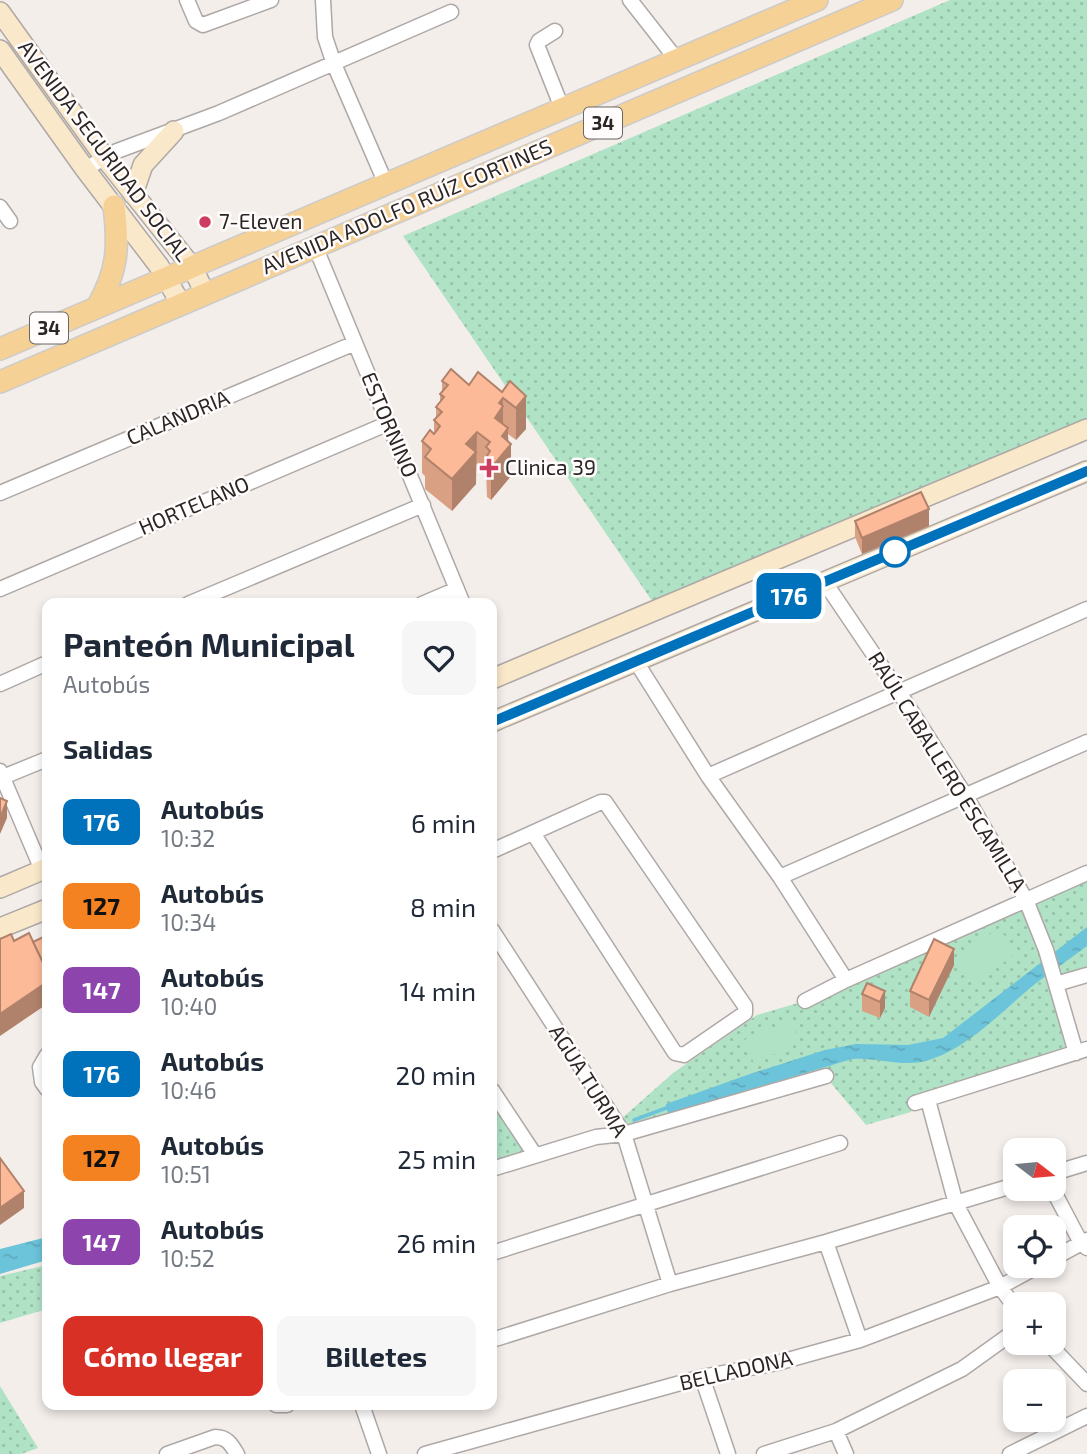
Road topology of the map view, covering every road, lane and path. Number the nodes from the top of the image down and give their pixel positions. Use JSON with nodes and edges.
{"nodes":[{"id":1,"x":187,"y":0,"type":"edge"},
{"id":2,"x":271,"y":0,"type":"edge"},
{"id":3,"x":323,"y":0,"type":"edge"},
{"id":4,"x":630,"y":0,"type":"edge"},
{"id":5,"x":817,"y":0,"type":"edge"},
{"id":6,"x":892,"y":0,"type":"edge"},
{"id":7,"x":0,"y":12,"type":"edge"},
{"id":8,"x":451,"y":12,"type":"dead end"},
{"id":9,"x":555,"y":31,"type":"dead end"},
{"id":10,"x":0,"y":50,"type":"edge"},
{"id":11,"x":677,"y":60,"type":"junction"},
{"id":12,"x":334,"y":64,"type":"junction"},
{"id":13,"x":562,"y":108,"type":"junction"},
{"id":14,"x":174,"y":131,"type":"junction"},
{"id":15,"x":105,"y":158,"type":"junction"},
{"id":16,"x":85,"y":169,"type":"junction"},
{"id":17,"x":386,"y":184,"type":"junction"},
{"id":18,"x":133,"y":194,"type":"junction"},
{"id":19,"x":114,"y":206,"type":"junction"},
{"id":20,"x":0,"y":207,"type":"edge"},
{"id":21,"x":10,"y":221,"type":"dead end"},
{"id":22,"x":315,"y":246,"type":"junction"},
{"id":23,"x":192,"y":267,"type":"junction"},
{"id":24,"x":166,"y":276,"type":"junction"},
{"id":25,"x":205,"y":293,"type":"junction"},
{"id":26,"x":181,"y":304,"type":"junction"},
{"id":27,"x":97,"y":307,"type":"junction"},
{"id":28,"x":355,"y":343,"type":"junction"},
{"id":29,"x":0,"y":349,"type":"edge"},
{"id":30,"x":0,"y":382,"type":"edge"},
{"id":31,"x":389,"y":423,"type":"junction"},
{"id":32,"x":1087,"y":429,"type":"edge"},
{"id":33,"x":1087,"y":471,"type":"edge"},
{"id":34,"x":0,"y":493,"type":"edge"},
{"id":35,"x":423,"y":505,"type":"junction"},
{"id":36,"x":824,"y":581,"type":"junction"},
{"id":37,"x":0,"y":589,"type":"edge"},
{"id":38,"x":457,"y":589,"type":"junction"},
{"id":39,"x":202,"y":598,"type":"edge"},
{"id":40,"x":436,"y":598,"type":"edge"},
{"id":41,"x":461,"y":598,"type":"edge"},
{"id":42,"x":1087,"y":609,"type":"edge"},
{"id":43,"x":635,"y":660,"type":"junction"},
{"id":44,"x":42,"y":665,"type":"edge"},
{"id":45,"x":497,"y":673,"type":"edge"},
{"id":46,"x":0,"y":684,"type":"edge"},
{"id":47,"x":899,"y":692,"type":"junction"},
{"id":48,"x":497,"y":720,"type":"edge"},
{"id":49,"x":1087,"y":742,"type":"edge"},
{"id":50,"x":42,"y":761,"type":"edge"},
{"id":51,"x":1,"y":774,"type":"edge"},
{"id":52,"x":708,"y":776,"type":"junction"},
{"id":53,"x":965,"y":795,"type":"junction"},
{"id":54,"x":533,"y":833,"type":"junction"},
{"id":55,"x":497,"y":849,"type":"edge"},
{"id":56,"x":42,"y":863,"type":"edge"},
{"id":57,"x":42,"y":870,"type":"edge"},
{"id":58,"x":1087,"y":873,"type":"edge"},
{"id":59,"x":780,"y":877,"type":"junction"},
{"id":60,"x":0,"y":888,"type":"edge"},
{"id":61,"x":1026,"y":900,"type":"junction"},
{"id":62,"x":42,"y":911,"type":"edge"},
{"id":63,"x":0,"y":928,"type":"edge"},
{"id":64,"x":497,"y":938,"type":"edge"},
{"id":65,"x":1087,"y":975,"type":"edge"},
{"id":66,"x":1055,"y":979,"type":"junction"},
{"id":67,"x":846,"y":980,"type":"junction"},
{"id":68,"x":805,"y":1001,"type":"dead end"},
{"id":69,"x":1081,"y":1051,"type":"edge"},
{"id":70,"x":825,"y":1076,"type":"dead end"},
{"id":71,"x":497,"y":1098,"type":"edge"},
{"id":72,"x":624,"y":1134,"type":"junction"},
{"id":73,"x":840,"y":1143,"type":"dead end"},
{"id":74,"x":535,"y":1155,"type":"junction"},
{"id":75,"x":1087,"y":1163,"type":"edge"},
{"id":76,"x":497,"y":1166,"type":"edge"},
{"id":77,"x":1066,"y":1169,"type":"edge"},
{"id":78,"x":1003,"y":1189,"type":"edge"},
{"id":79,"x":1060,"y":1201,"type":"edge"},
{"id":80,"x":956,"y":1204,"type":"junction"},
{"id":81,"x":645,"y":1205,"type":"junction"},
{"id":82,"x":826,"y":1241,"type":"junction"},
{"id":83,"x":1085,"y":1244,"type":"edge"},
{"id":84,"x":497,"y":1251,"type":"edge"},
{"id":85,"x":1066,"y":1253,"type":"edge"},
{"id":86,"x":1016,"y":1278,"type":"edge"},
{"id":87,"x":670,"y":1284,"type":"junction"},
{"id":88,"x":1000,"y":1287,"type":"junction"},
{"id":89,"x":1004,"y":1292,"type":"edge"},
{"id":90,"x":497,"y":1338,"type":"edge"},
{"id":91,"x":860,"y":1340,"type":"junction"},
{"id":92,"x":1003,"y":1340,"type":"edge"},
{"id":93,"x":1059,"y":1355,"type":"edge"},
{"id":94,"x":702,"y":1377,"type":"junction"},
{"id":95,"x":1087,"y":1384,"type":"edge"},
{"id":96,"x":364,"y":1410,"type":"edge"},
{"id":97,"x":1087,"y":1416,"type":"edge"},
{"id":98,"x":836,"y":1431,"type":"junction"},
{"id":99,"x":167,"y":1454,"type":"edge"},
{"id":100,"x":237,"y":1454,"type":"edge"},
{"id":101,"x":379,"y":1454,"type":"edge"},
{"id":102,"x":425,"y":1454,"type":"edge"},
{"id":103,"x":728,"y":1454,"type":"edge"},
{"id":104,"x":764,"y":1454,"type":"edge"},
{"id":105,"x":846,"y":1454,"type":"edge"},
{"id":106,"x":1010,"y":1454,"type":"edge"}],
"edges":[{"from":1,"to":2,"type":"street"},
{"from":3,"to":12,"type":"street"},
{"from":4,"to":11,"type":"street"},
{"from":5,"to":11,"type":"main road","name":"AVENIDA ADOLFO RUÍZ CORTINES","number":"34"},
{"from":6,"to":22,"type":"main road","name":"AVENIDA ADOLFO RUÍZ CORTINES","number":"34"},
{"from":7,"to":15,"type":"main road","name":"AVENIDA SEGURIDAD SOCIAL"},
{"from":8,"to":12,"type":"street"},
{"from":9,"to":13,"type":"street"},
{"from":10,"to":16,"type":"main road","name":"AVENIDA SEGURIDAD SOCIAL"},
{"from":11,"to":13,"type":"main road","name":"AVENIDA ADOLFO RUÍZ CORTINES","number":"34"},
{"from":12,"to":14,"type":"street"},
{"from":12,"to":17,"type":"street"},
{"from":13,"to":17,"type":"main road","name":"AVENIDA ADOLFO RUÍZ CORTINES","number":"34"},
{"from":14,"to":15,"type":"street"},
{"from":14,"to":18,"type":"main road"},
{"from":15,"to":16,"type":"street"},
{"from":15,"to":18,"type":"main road","name":"AVENIDA SEGURIDAD SOCIAL"},
{"from":16,"to":19,"type":"main road","name":"AVENIDA SEGURIDAD SOCIAL"},
{"from":17,"to":23,"type":"main road","name":"AVENIDA ADOLFO RUÍZ CORTINES","number":"34"},
{"from":18,"to":23,"type":"main road","name":"AVENIDA SEGURIDAD SOCIAL"},
{"from":19,"to":24,"type":"main road","name":"AVENIDA SEGURIDAD SOCIAL"},
{"from":19,"to":27,"type":"main road"},
{"from":20,"to":21,"type":"street"},
{"from":22,"to":25,"type":"main road","name":"AVENIDA ADOLFO RUÍZ CORTINES","number":"34"},
{"from":22,"to":28,"type":"street","name":"ESTORNINO"},
{"from":23,"to":24,"type":"main road","name":"AVENIDA ADOLFO RUÍZ CORTINES","number":"34"},
{"from":23,"to":25,"type":"main road","name":"AVENIDA SEGURIDAD SOCIAL"},
{"from":24,"to":26,"type":"main road","name":"AVENIDA SEGURIDAD SOCIAL"},
{"from":24,"to":27,"type":"main road","name":"AVENIDA ADOLFO RUÍZ CORTINES","number":"34"},
{"from":25,"to":26,"type":"main road","name":"AVENIDA ADOLFO RUÍZ CORTINES","number":"34"},
{"from":26,"to":30,"type":"main road","name":"AVENIDA ADOLFO RUÍZ CORTINES","number":"34"},
{"from":27,"to":29,"type":"main road","name":"AVENIDA ADOLFO RUÍZ CORTINES","number":"34"},
{"from":28,"to":31,"type":"street","name":"ESTORNINO"},
{"from":28,"to":34,"type":"street","name":"CALANDRIA"},
{"from":31,"to":35,"type":"street","name":"ESTORNINO"},
{"from":31,"to":37,"type":"street","name":"HORTELANO"},
{"from":32,"to":45,"type":"main road"},
{"from":33,"to":36,"type":"main road"},
{"from":35,"to":38,"type":"street","name":"ESTORNINO"},
{"from":35,"to":39,"type":"street"},
{"from":36,"to":43,"type":"main road"},
{"from":36,"to":47,"type":"street","name":"RAÚL CABALLERO ESCAMILLA"},
{"from":38,"to":40,"type":"street"},
{"from":38,"to":41,"type":"street","name":"ESTORNINO"},
{"from":42,"to":47,"type":"street"},
{"from":43,"to":48,"type":"main road"},
{"from":43,"to":52,"type":"street"},
{"from":44,"to":46,"type":"street"},
{"from":47,"to":52,"type":"street"},
{"from":47,"to":53,"type":"street","name":"RAÚL CABALLERO ESCAMILLA"},
{"from":49,"to":53,"type":"street"},
{"from":50,"to":51,"type":"street"},
{"from":51,"to":56,"type":"street"},
{"from":52,"to":59,"type":"street"},
{"from":53,"to":59,"type":"street"},
{"from":53,"to":61,"type":"street","name":"RAÚL CABALLERO ESCAMILLA"},
{"from":54,"to":54,"type":"street"},
{"from":54,"to":55,"type":"street"},
{"from":57,"to":60,"type":"main road"},
{"from":58,"to":61,"type":"street"},
{"from":59,"to":67,"type":"street"},
{"from":61,"to":66,"type":"street","name":"RAÚL CABALLERO ESCAMILLA"},
{"from":61,"to":67,"type":"street"},
{"from":62,"to":63,"type":"main road"},
{"from":64,"to":72,"type":"street","name":"AGUA TURMA"},
{"from":65,"to":66,"type":"street"},
{"from":66,"to":69,"type":"street","name":"RAÚL CABALLERO ESCAMILLA"},
{"from":67,"to":68,"type":"street"},
{"from":69,"to":80,"type":"street"},
{"from":70,"to":72,"type":"street"},
{"from":71,"to":74,"type":"street"},
{"from":72,"to":74,"type":"street"},
{"from":72,"to":81,"type":"street","name":"AGUA TURMA"},
{"from":73,"to":81,"type":"street"},
{"from":74,"to":76,"type":"street"},
{"from":75,"to":77,"type":"street"},
{"from":78,"to":80,"type":"street"},
{"from":79,"to":83,"type":"street"},
{"from":80,"to":82,"type":"street"},
{"from":80,"to":88,"type":"street"},
{"from":81,"to":84,"type":"street"},
{"from":81,"to":87,"type":"street","name":"AGUA TURMA"},
{"from":82,"to":87,"type":"street"},
{"from":82,"to":91,"type":"street"},
{"from":83,"to":85,"type":"street"},
{"from":86,"to":88,"type":"street","name":"BELLADONA"},
{"from":87,"to":90,"type":"street"},
{"from":88,"to":89,"type":"street"},
{"from":88,"to":91,"type":"street","name":"BELLADONA"},
{"from":91,"to":94,"type":"street","name":"BELLADONA"},
{"from":92,"to":98,"type":"street"},
{"from":93,"to":95,"type":"street"},
{"from":94,"to":102,"type":"street","name":"BELLADONA"},
{"from":94,"to":103,"type":"street"},
{"from":96,"to":101,"type":"street"},
{"from":97,"to":106,"type":"street"},
{"from":98,"to":104,"type":"street"},
{"from":98,"to":105,"type":"street"},
{"from":99,"to":100,"type":"street"}]}
